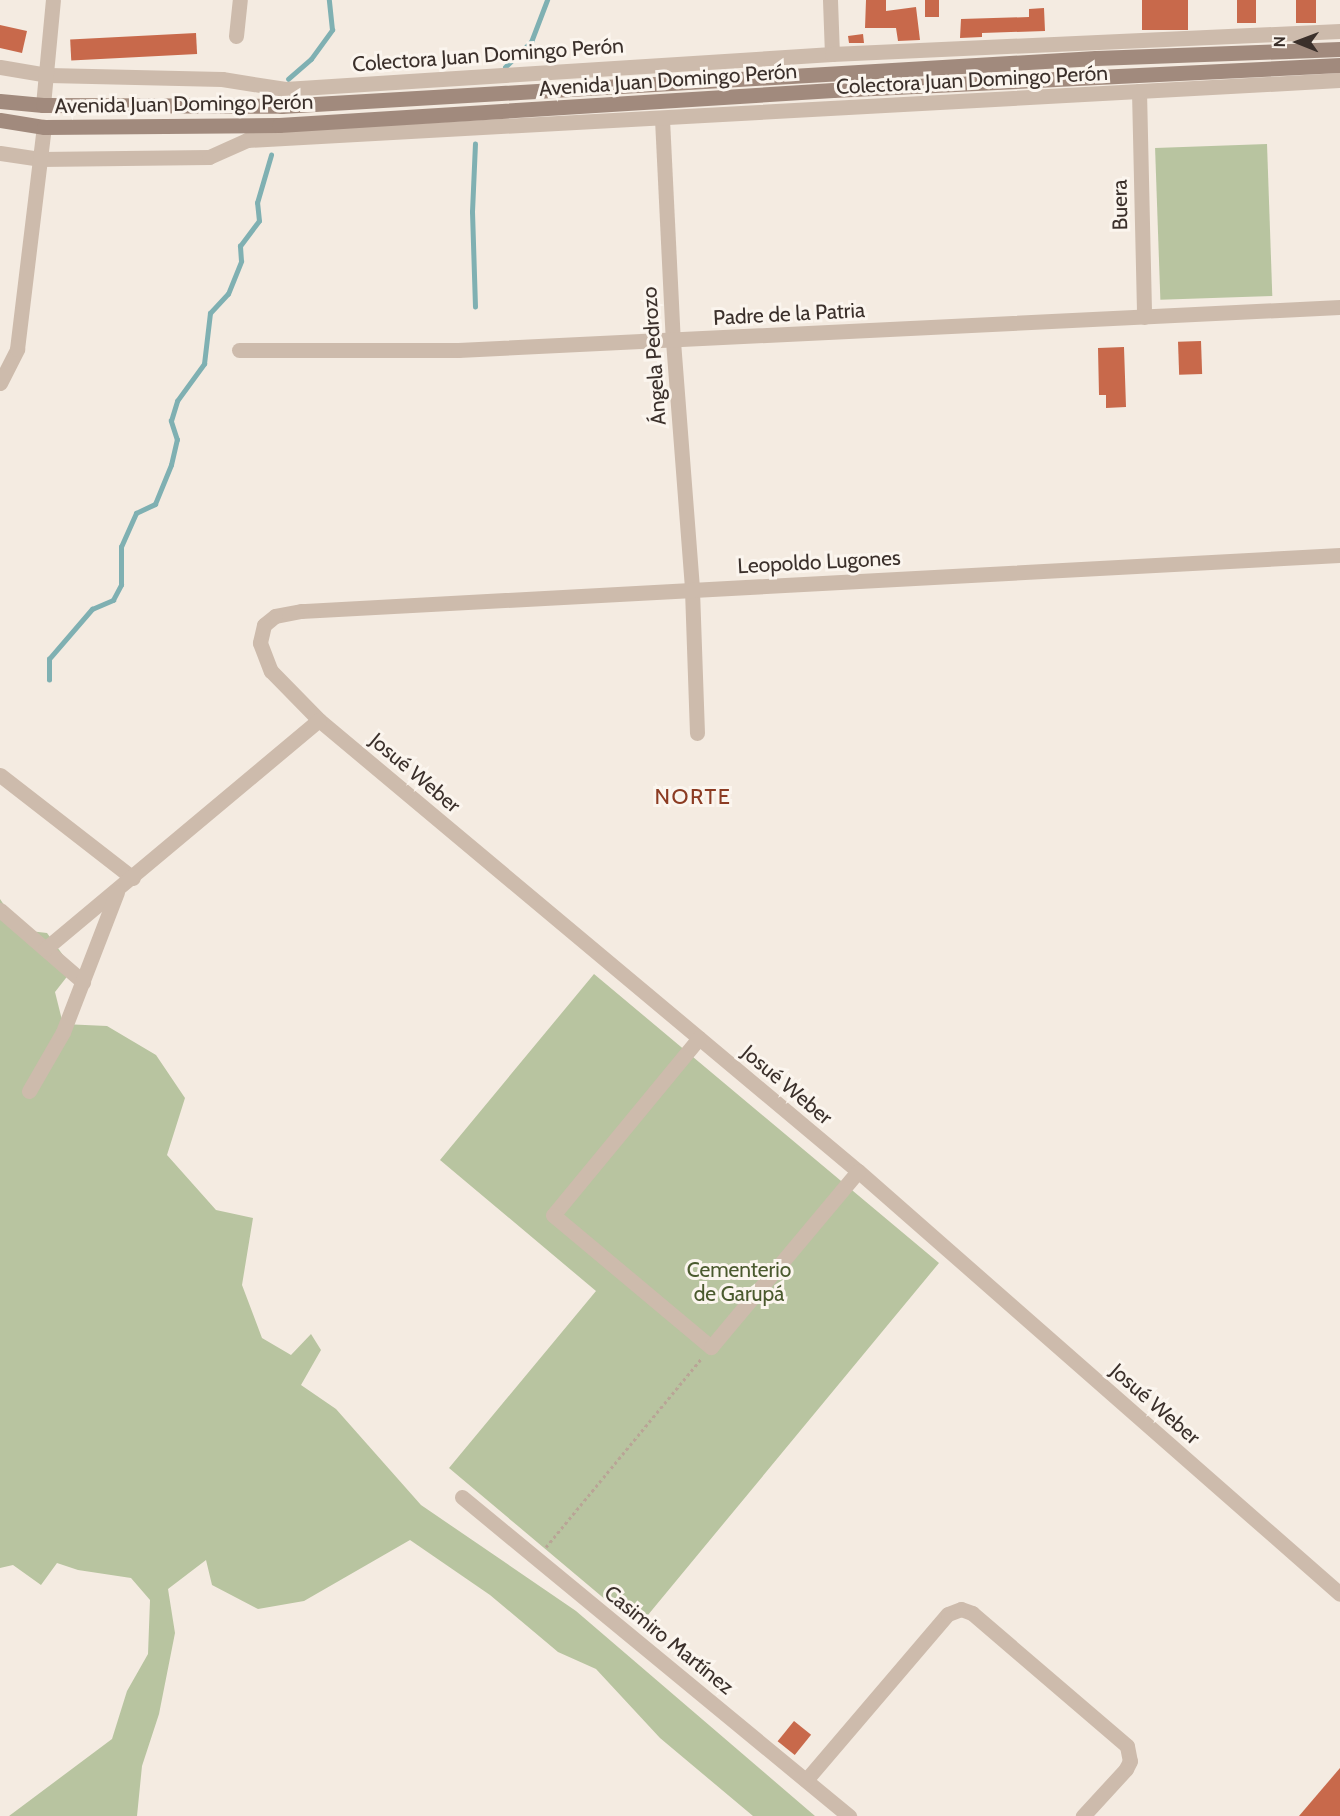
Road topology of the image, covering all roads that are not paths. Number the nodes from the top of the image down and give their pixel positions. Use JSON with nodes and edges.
{"nodes":[{"id":1,"x":53,"y":0,"type":"edge"},
{"id":2,"x":240,"y":0,"type":"edge"},
{"id":3,"x":830,"y":0,"type":"edge"},
{"id":4,"x":1340,"y":31,"type":"edge"},
{"id":5,"x":236,"y":36,"type":"dead end"},
{"id":6,"x":1340,"y":49,"type":"edge"},
{"id":7,"x":832,"y":54,"type":"junction"},
{"id":8,"x":1340,"y":65,"type":"edge"},
{"id":9,"x":0,"y":67,"type":"edge"},
{"id":10,"x":48,"y":75,"type":"junction"},
{"id":11,"x":1340,"y":80,"type":"edge"},
{"id":12,"x":1139,"y":91,"type":"junction"},
{"id":13,"x":0,"y":101,"type":"edge"},
{"id":14,"x":43,"y":105,"type":"junction"},
{"id":15,"x":662,"y":119,"type":"junction"},
{"id":16,"x":0,"y":120,"type":"edge"},
{"id":17,"x":44,"y":127,"type":"junction"},
{"id":18,"x":0,"y":153,"type":"edge"},
{"id":19,"x":40,"y":159,"type":"junction"},
{"id":20,"x":1340,"y":307,"type":"edge"},
{"id":21,"x":1144,"y":317,"type":"junction"},
{"id":22,"x":673,"y":341,"type":"junction"},
{"id":23,"x":239,"y":350,"type":"dead end"},
{"id":24,"x":0,"y":383,"type":"edge"},
{"id":25,"x":1340,"y":555,"type":"edge"},
{"id":26,"x":692,"y":590,"type":"junction"},
{"id":27,"x":301,"y":611,"type":"joint"},
{"id":28,"x":320,"y":720,"type":"junction"},
{"id":29,"x":697,"y":733,"type":"dead end"},
{"id":30,"x":0,"y":775,"type":"edge"},
{"id":31,"x":134,"y":878,"type":"junction"},
{"id":32,"x":117,"y":892,"type":"junction"},
{"id":33,"x":0,"y":910,"type":"edge"},
{"id":34,"x":45,"y":949,"type":"junction"},
{"id":35,"x":83,"y":982,"type":"junction"},
{"id":36,"x":699,"y":1038,"type":"junction"},
{"id":37,"x":29,"y":1091,"type":"dead end"},
{"id":38,"x":858,"y":1171,"type":"junction"},
{"id":39,"x":462,"y":1497,"type":"dead end"},
{"id":40,"x":1340,"y":1594,"type":"edge"},
{"id":41,"x":806,"y":1780,"type":"junction"},
{"id":42,"x":849,"y":1816,"type":"edge"},
{"id":43,"x":1083,"y":1816,"type":"edge"}],
"edges":[{"from":1,"to":10,"type":"street"},
{"from":2,"to":5,"type":"street"},
{"from":3,"to":7,"type":"street"},
{"from":4,"to":7,"type":"street","name":"Colectora Juan Domingo Perón"},
{"from":6,"to":14,"type":"main road","name":"Avenida Juan Domingo Perón"},
{"from":7,"to":10,"type":"street","name":"Colectora Juan Domingo Perón"},
{"from":8,"to":17,"type":"main road","name":"Avenida Juan Domingo Perón"},
{"from":9,"to":10,"type":"street","name":"Colectora Juan Domingo Perón"},
{"from":10,"to":14,"type":"street"},
{"from":11,"to":12,"type":"street","name":"Colectora Juan Domingo Perón"},
{"from":12,"to":15,"type":"street","name":"Colectora Juan Domingo Perón"},
{"from":12,"to":21,"type":"street","name":"Buera"},
{"from":13,"to":14,"type":"main road","name":"Avenida Juan Domingo Perón"},
{"from":15,"to":19,"type":"street","name":"Colectora Juan Domingo Perón"},
{"from":15,"to":22,"type":"street","name":"Ángela Pedrozo"},
{"from":16,"to":17,"type":"main road","name":"Avenida Juan Domingo Perón"},
{"from":17,"to":19,"type":"street"},
{"from":18,"to":19,"type":"street","name":"Colectora Juan Domingo Perón"},
{"from":19,"to":24,"type":"street"},
{"from":20,"to":21,"type":"street","name":"Padre de la Patria"},
{"from":21,"to":22,"type":"street","name":"Padre de la Patria"},
{"from":22,"to":23,"type":"street","name":"Padre de la Patria"},
{"from":22,"to":26,"type":"street","name":"Ángela Pedrozo"},
{"from":25,"to":26,"type":"street","name":"Leopoldo Lugones"},
{"from":26,"to":27,"type":"street","name":"Leopoldo Lugones"},
{"from":26,"to":29,"type":"street","name":"Ángela Pedrozo"},
{"from":27,"to":28,"type":"street","name":"Josué Weber"},
{"from":28,"to":31,"type":"street"},
{"from":28,"to":36,"type":"street","name":"Josué Weber"},
{"from":30,"to":31,"type":"street"},
{"from":31,"to":32,"type":"street"},
{"from":32,"to":34,"type":"street"},
{"from":32,"to":35,"type":"street"},
{"from":33,"to":34,"type":"street"},
{"from":34,"to":35,"type":"street"},
{"from":35,"to":37,"type":"street"},
{"from":36,"to":38,"type":"street","name":"Josué Weber"},
{"from":36,"to":38,"type":"street"},
{"from":38,"to":40,"type":"street","name":"Josué Weber"},
{"from":39,"to":41,"type":"street","name":"Casimiro Martínez"},
{"from":41,"to":42,"type":"street","name":"Casimiro Martínez"},
{"from":41,"to":43,"type":"street"}]}
